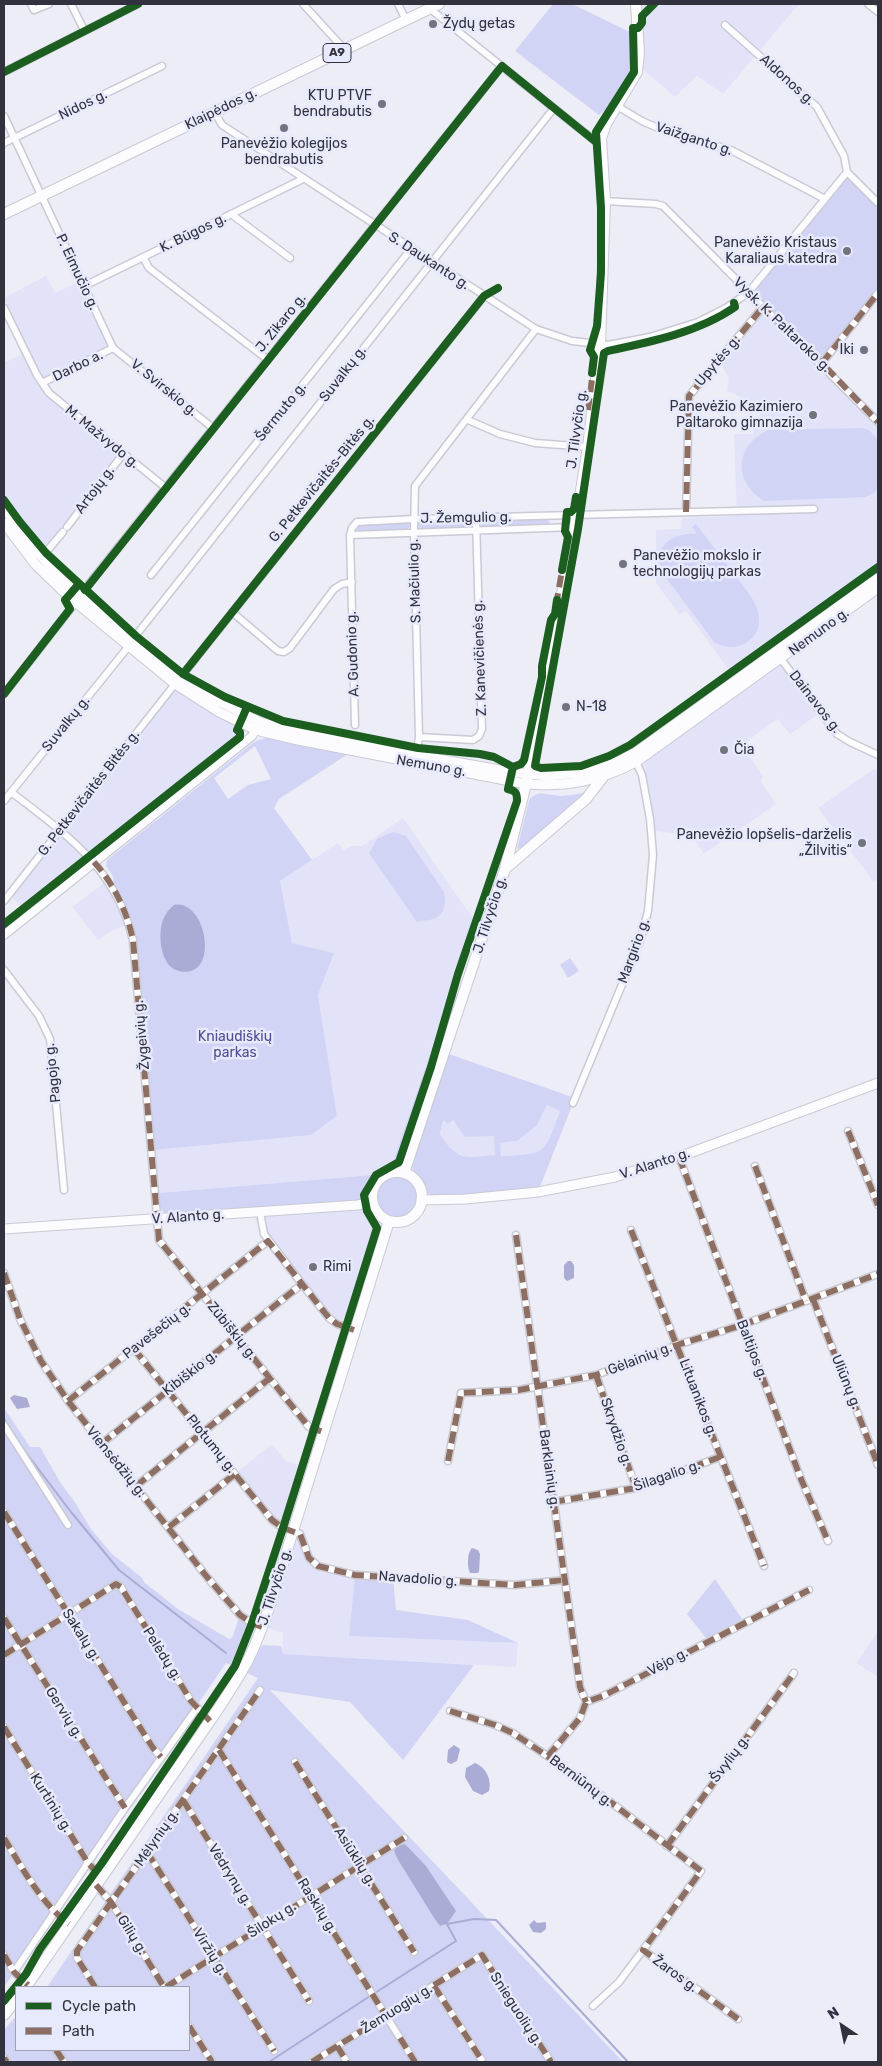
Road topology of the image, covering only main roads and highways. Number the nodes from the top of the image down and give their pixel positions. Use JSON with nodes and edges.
{"nodes":[{"id":1,"x":636,"y":4,"type":"edge"},
{"id":2,"x":434,"y":6,"type":"edge"},
{"id":3,"x":4,"y":214,"type":"edge"},
{"id":4,"x":4,"y":508,"type":"edge"},
{"id":5,"x":4,"y":523,"type":"edge"},
{"id":6,"x":44,"y":565,"type":"junction"},
{"id":7,"x":878,"y":578,"type":"edge"},
{"id":8,"x":878,"y":588,"type":"edge"},
{"id":9,"x":258,"y":726,"type":"junction"},
{"id":10,"x":603,"y":777,"type":"junction"},
{"id":11,"x":527,"y":779,"type":"junction"},
{"id":12,"x":505,"y":869,"type":"junction"},
{"id":13,"x":878,"y":1083,"type":"edge"},
{"id":14,"x":404,"y":1173,"type":"junction"},
{"id":15,"x":421,"y":1200,"type":"junction"},
{"id":16,"x":372,"y":1202,"type":"junction"},
{"id":17,"x":389,"y":1221,"type":"junction"},
{"id":18,"x":4,"y":1229,"type":"edge"},
{"id":19,"x":27,"y":1986,"type":"edge"},
{"id":20,"x":15,"y":2001,"type":"edge"},
{"id":21,"x":4,"y":2015,"type":"edge"}],
"edges":[{"from":1,"to":11,"type":"main road","name":"J. Tilvyčio g."},
{"from":2,"to":3,"type":"main road","name":"Klaipėdos g.","number":"A9"},
{"from":4,"to":6,"type":"main road","name":"Nemuno g."},
{"from":5,"to":6,"type":"main road","name":"Nemuno g."},
{"from":6,"to":9,"type":"main road","name":"Nemuno g."},
{"from":7,"to":11,"type":"main road","name":"Nemuno g."},
{"from":8,"to":10,"type":"main road","name":"Nemuno g."},
{"from":9,"to":11,"type":"main road","name":"Nemuno g."},
{"from":9,"to":11,"type":"main road","name":"Nemuno g."},
{"from":10,"to":11,"type":"main road","name":"Nemuno g."},
{"from":10,"to":12,"type":"main road"},
{"from":11,"to":12,"type":"main road","name":"J. Tilvyčio g."},
{"from":12,"to":14,"type":"main road","name":"J. Tilvyčio g."},
{"from":13,"to":15,"type":"main road","name":"V. Alanto g."},
{"from":14,"to":15,"type":"main road"},
{"from":14,"to":16,"type":"main road"},
{"from":15,"to":17,"type":"main road"},
{"from":16,"to":17,"type":"main road"},
{"from":16,"to":18,"type":"main road","name":"V. Alanto g."},
{"from":17,"to":19,"type":"main road","name":"J. Tilvyčio g."},
{"from":20,"to":21,"type":"main road"}]}
